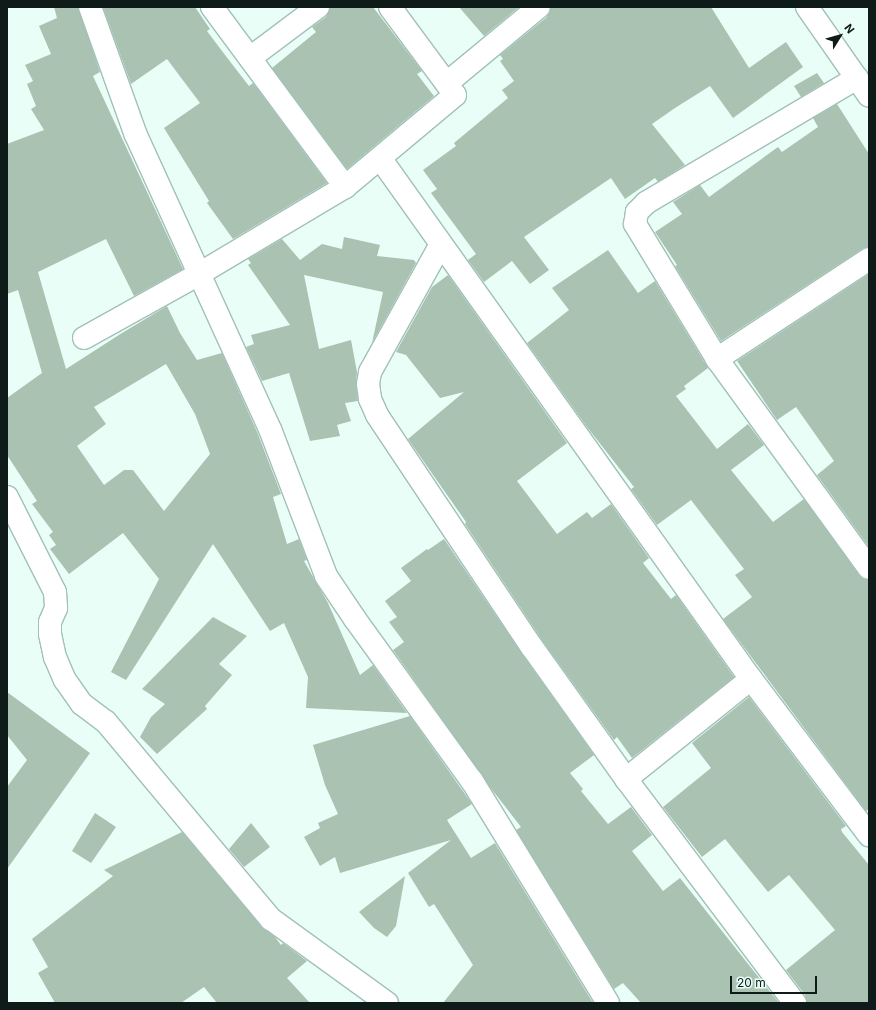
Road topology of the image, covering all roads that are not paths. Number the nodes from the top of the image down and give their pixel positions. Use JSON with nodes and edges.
{"nodes":[{"id":1,"x":90,"y":7,"type":"edge"},
{"id":2,"x":212,"y":7,"type":"edge"},
{"id":3,"x":318,"y":7,"type":"edge"},
{"id":4,"x":390,"y":7,"type":"edge"},
{"id":5,"x":538,"y":7,"type":"edge"},
{"id":6,"x":807,"y":7,"type":"edge"},
{"id":7,"x":250,"y":58,"type":"junction"},
{"id":8,"x":857,"y":78,"type":"junction"},
{"id":9,"x":447,"y":83,"type":"junction"},
{"id":10,"x":869,"y":96,"type":"edge"},
{"id":11,"x":380,"y":158,"type":"junction"},
{"id":12,"x":345,"y":187,"type":"junction"},
{"id":13,"x":441,"y":244,"type":"junction"},
{"id":14,"x":869,"y":259,"type":"edge"},
{"id":15,"x":199,"y":274,"type":"junction"},
{"id":16,"x":84,"y":338,"type":"dead end"},
{"id":17,"x":717,"y":359,"type":"junction"},
{"id":18,"x":7,"y":497,"type":"edge"},
{"id":19,"x":869,"y":568,"type":"edge"},
{"id":20,"x":750,"y":679,"type":"junction"},
{"id":21,"x":626,"y":779,"type":"junction"},
{"id":22,"x":869,"y":835,"type":"edge"},
{"id":23,"x":387,"y":1003,"type":"edge"},
{"id":24,"x":608,"y":1003,"type":"edge"},
{"id":25,"x":795,"y":1003,"type":"edge"}],
"edges":[{"from":1,"to":15,"type":"street"},
{"from":2,"to":7,"type":"street"},
{"from":3,"to":7,"type":"street"},
{"from":4,"to":9,"type":"street"},
{"from":5,"to":9,"type":"street"},
{"from":6,"to":8,"type":"street"},
{"from":7,"to":12,"type":"street"},
{"from":8,"to":10,"type":"street"},
{"from":8,"to":17,"type":"street"},
{"from":9,"to":11,"type":"street"},
{"from":11,"to":12,"type":"street"},
{"from":11,"to":13,"type":"street"},
{"from":12,"to":15,"type":"street"},
{"from":13,"to":20,"type":"street"},
{"from":13,"to":21,"type":"street"},
{"from":14,"to":17,"type":"street"},
{"from":15,"to":16,"type":"street"},
{"from":15,"to":24,"type":"street"},
{"from":17,"to":19,"type":"street"},
{"from":18,"to":23,"type":"street"},
{"from":20,"to":21,"type":"street"},
{"from":20,"to":22,"type":"street"},
{"from":21,"to":25,"type":"street"}]}
